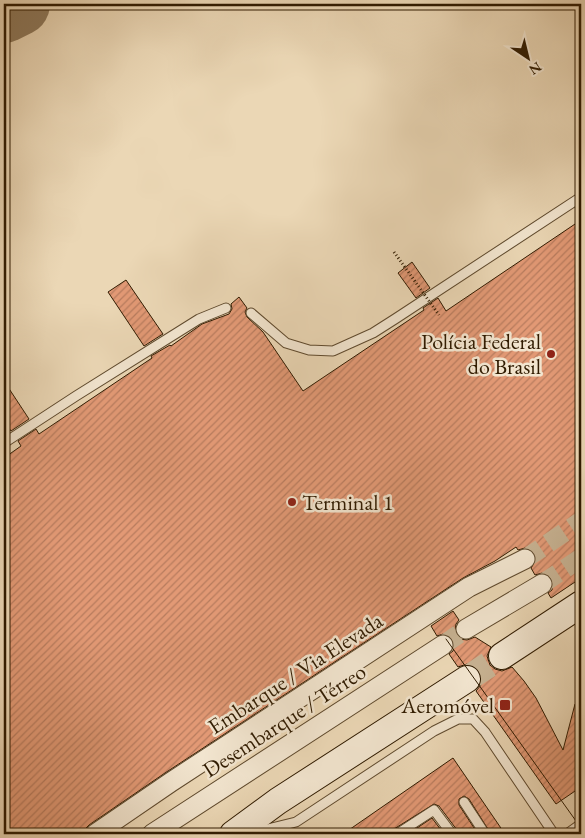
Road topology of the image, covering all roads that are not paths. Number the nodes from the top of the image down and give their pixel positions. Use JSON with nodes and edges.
{"nodes":[{"id":1,"x":581,"y":197,"type":"edge"},
{"id":2,"x":226,"y":308,"type":"dead end"},
{"id":3,"x":251,"y":313,"type":"dead end"},
{"id":4,"x":4,"y":443,"type":"edge"},
{"id":5,"x":525,"y":559,"type":"tunnel mouth"},
{"id":6,"x":542,"y":584,"type":"tunnel mouth"},
{"id":7,"x":581,"y":604,"type":"edge"},
{"id":8,"x":466,"y":629,"type":"tunnel mouth"},
{"id":9,"x":443,"y":645,"type":"tunnel mouth"},
{"id":10,"x":502,"y":656,"type":"tunnel mouth"},
{"id":11,"x":468,"y":679,"type":"tunnel mouth"},
{"id":12,"x":464,"y":802,"type":"dead end"},
{"id":13,"x":581,"y":824,"type":"edge"},
{"id":14,"x":95,"y":834,"type":"edge"},
{"id":15,"x":152,"y":834,"type":"edge"},
{"id":16,"x":233,"y":834,"type":"edge"},
{"id":17,"x":247,"y":834,"type":"edge"},
{"id":18,"x":397,"y":834,"type":"edge"},
{"id":19,"x":452,"y":834,"type":"edge"},
{"id":20,"x":485,"y":834,"type":"edge"},
{"id":21,"x":554,"y":834,"type":"edge"},
{"id":22,"x":566,"y":834,"type":"edge"}],
"edges":[{"from":1,"to":3,"type":"lane"},
{"from":2,"to":4,"type":"lane"},
{"from":5,"to":14,"type":"street","name":"Embarque / Via Elevada"},
{"from":6,"to":8,"type":"street"},
{"from":7,"to":10,"type":"street"},
{"from":9,"to":15,"type":"street","name":"Desembarque / Térreo"},
{"from":11,"to":16,"type":"street"},
{"from":12,"to":20,"type":"lane"},
{"from":13,"to":22,"type":"lane"},
{"from":17,"to":21,"type":"lane"},
{"from":18,"to":19,"type":"lane"}]}
